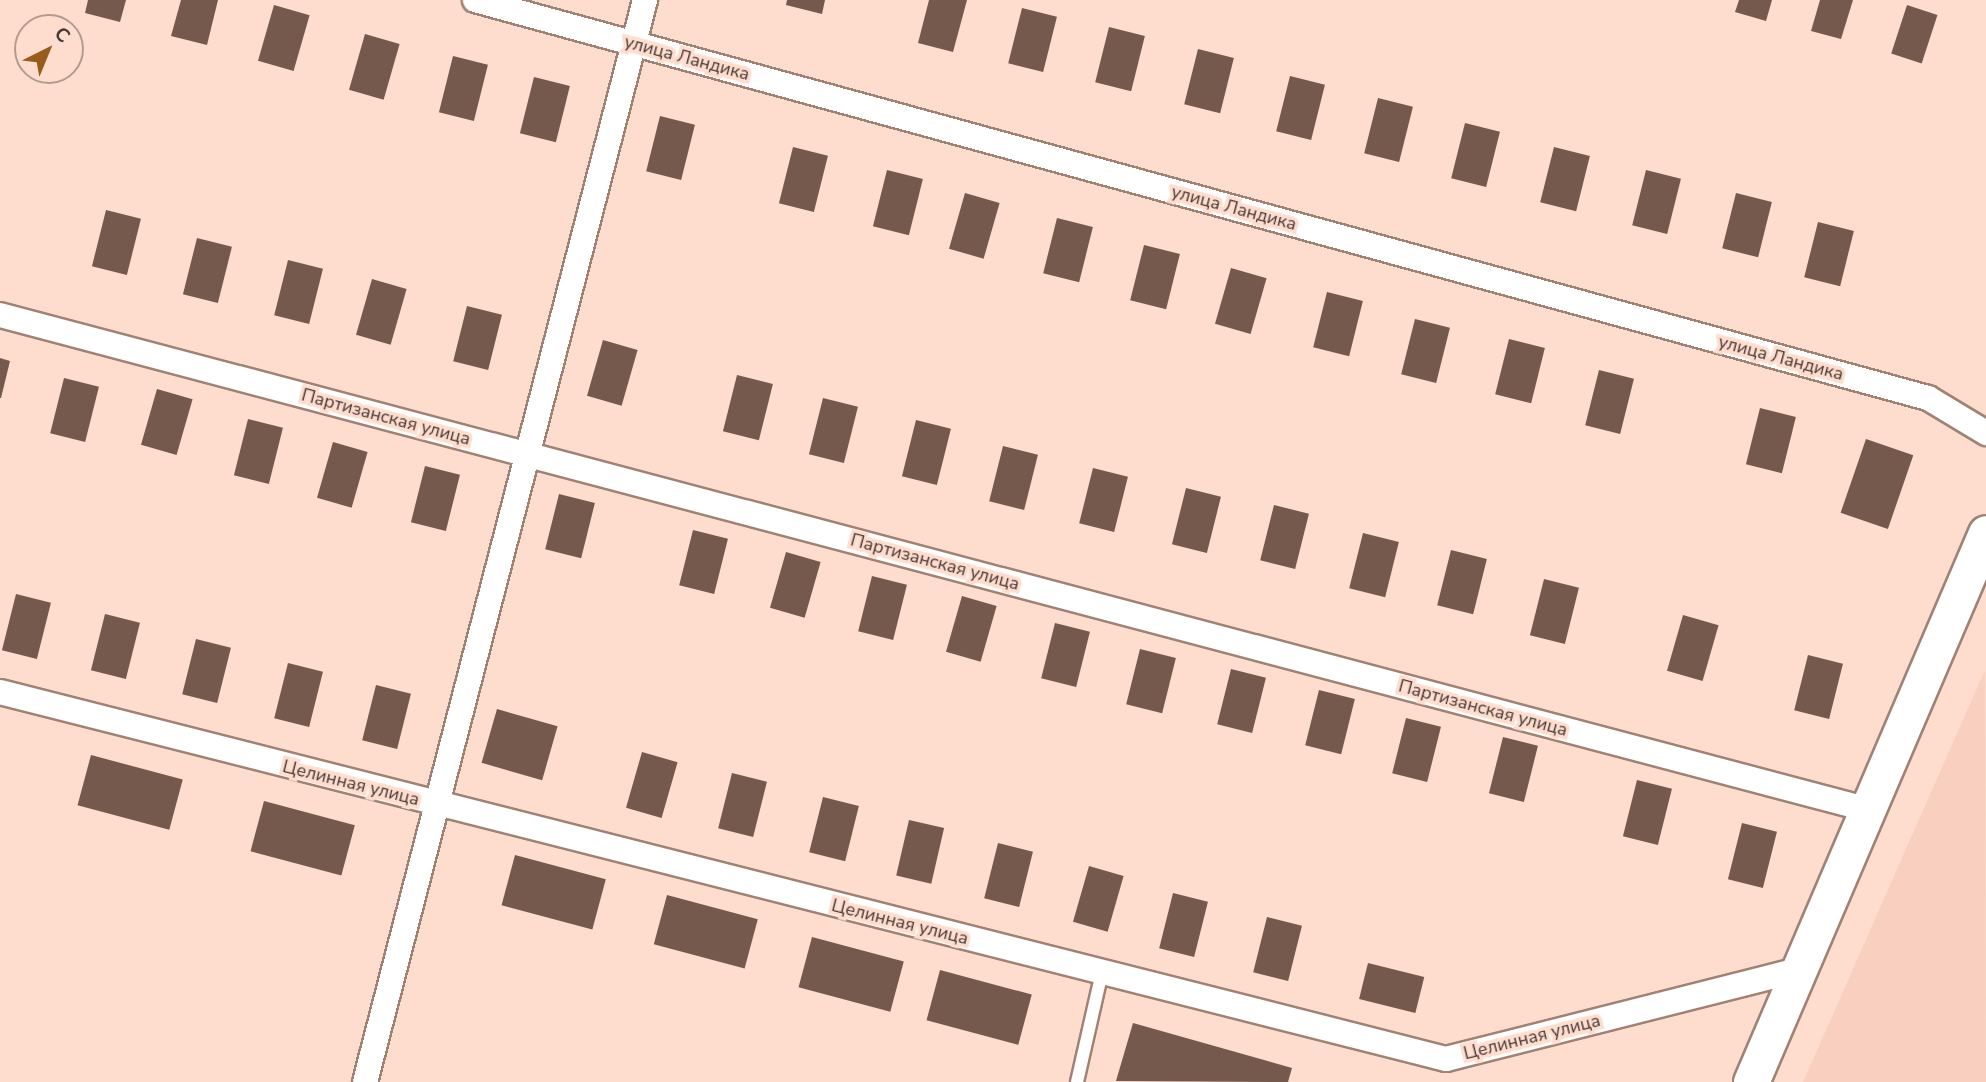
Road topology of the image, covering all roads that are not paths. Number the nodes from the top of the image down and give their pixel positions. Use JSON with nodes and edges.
{"nodes":[{"id":1,"x":475,"y":0,"type":"edge"},
{"id":2,"x":645,"y":0,"type":"edge"},
{"id":3,"x":634,"y":44,"type":"junction"},
{"id":4,"x":0,"y":315,"type":"edge"},
{"id":5,"x":1986,"y":433,"type":"edge"},
{"id":6,"x":528,"y":454,"type":"junction"},
{"id":7,"x":1986,"y":533,"type":"edge"},
{"id":8,"x":0,"y":692,"type":"edge"},
{"id":9,"x":437,"y":805,"type":"junction"},
{"id":10,"x":1869,"y":810,"type":"junction"},
{"id":11,"x":1801,"y":969,"type":"junction"},
{"id":12,"x":1102,"y":972,"type":"junction"},
{"id":13,"x":365,"y":1082,"type":"edge"},
{"id":14,"x":1077,"y":1082,"type":"edge"},
{"id":15,"x":1751,"y":1082,"type":"edge"}],
"edges":[{"from":1,"to":3,"type":"street","name":"улица Ландика"},
{"from":2,"to":3,"type":"street"},
{"from":3,"to":5,"type":"street","name":"улица Ландика"},
{"from":3,"to":6,"type":"street"},
{"from":4,"to":6,"type":"street","name":"Партизанская улица"},
{"from":6,"to":9,"type":"street"},
{"from":6,"to":10,"type":"street","name":"Партизанская улица"},
{"from":7,"to":10,"type":"street"},
{"from":8,"to":9,"type":"street","name":"Целинная улица"},
{"from":9,"to":12,"type":"street","name":"Целинная улица"},
{"from":9,"to":13,"type":"street"},
{"from":10,"to":11,"type":"street"},
{"from":11,"to":12,"type":"street","name":"Целинная улица"},
{"from":11,"to":15,"type":"street"},
{"from":12,"to":14,"type":"lane"}]}
